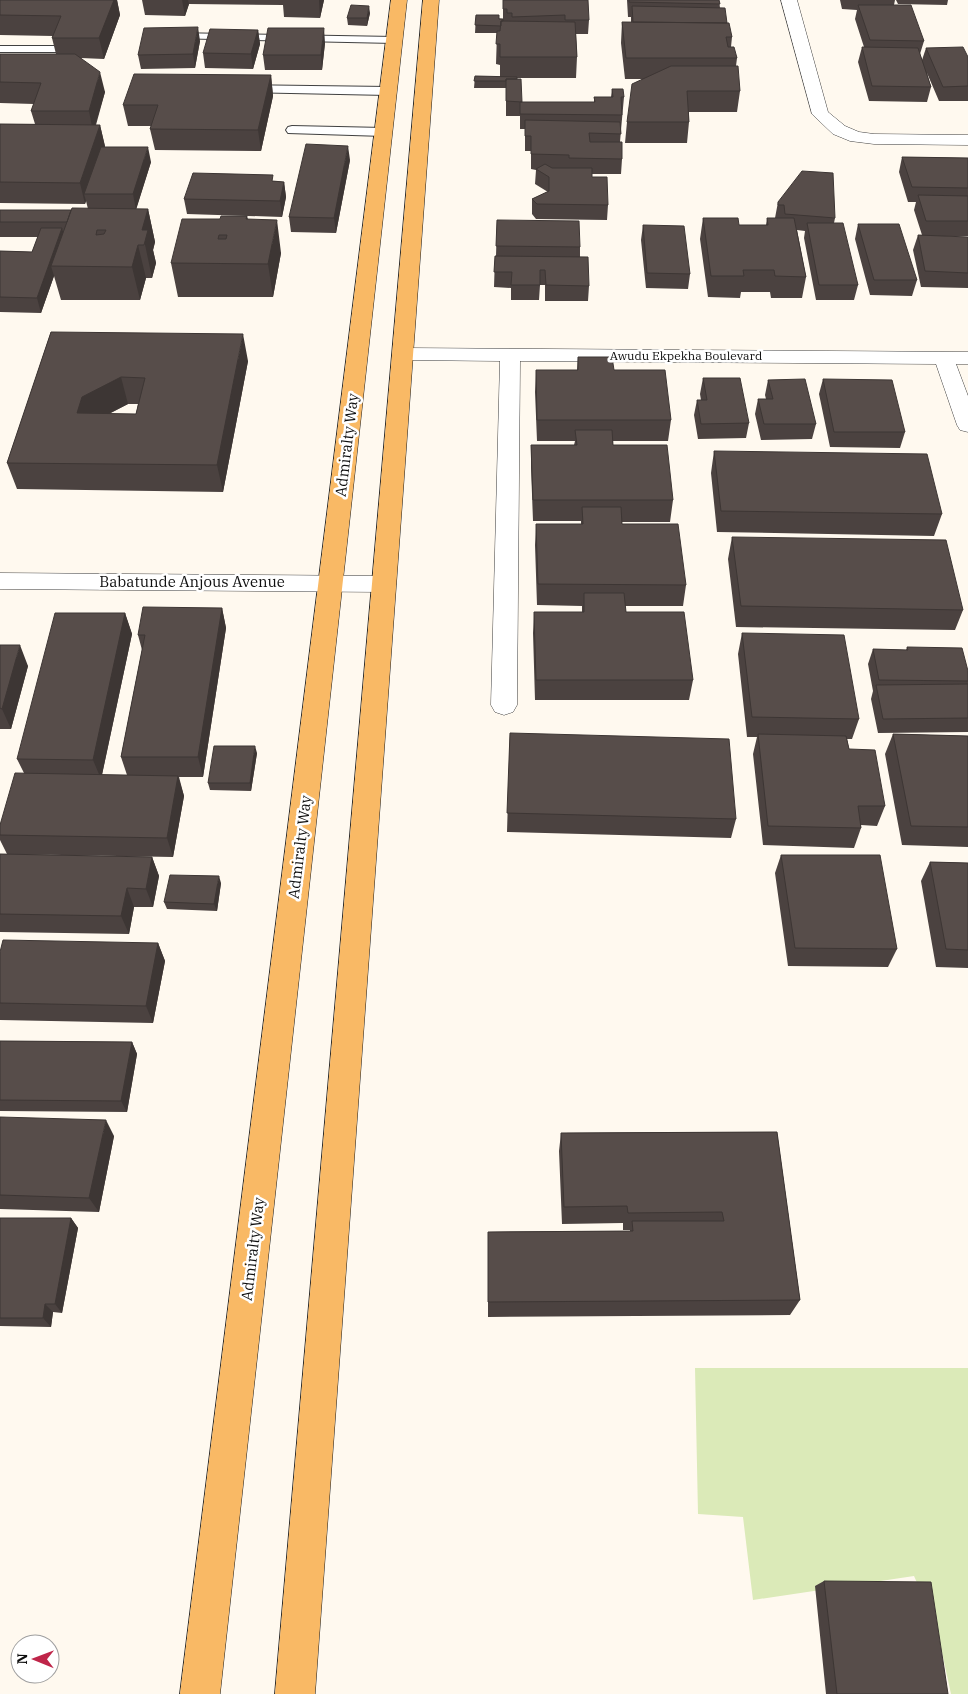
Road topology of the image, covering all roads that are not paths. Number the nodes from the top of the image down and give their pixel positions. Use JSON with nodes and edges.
{"nodes":[{"id":1,"x":399,"y":0,"type":"edge"},
{"id":2,"x":431,"y":0,"type":"edge"},
{"id":3,"x":790,"y":0,"type":"edge"},
{"id":4,"x":166,"y":36,"type":"edge"},
{"id":5,"x":394,"y":40,"type":"junction"},
{"id":6,"x":0,"y":49,"type":"edge"},
{"id":7,"x":58,"y":49,"type":"edge"},
{"id":8,"x":232,"y":89,"type":"edge"},
{"id":9,"x":388,"y":91,"type":"junction"},
{"id":10,"x":292,"y":130,"type":"dead end"},
{"id":11,"x":384,"y":132,"type":"junction"},
{"id":12,"x":968,"y":140,"type":"edge"},
{"id":13,"x":404,"y":354,"type":"junction"},
{"id":14,"x":510,"y":354,"type":"junction"},
{"id":15,"x":944,"y":358,"type":"junction"},
{"id":16,"x":968,"y":358,"type":"edge"},
{"id":17,"x":968,"y":425,"type":"edge"},
{"id":18,"x":0,"y":581,"type":"edge"},
{"id":19,"x":331,"y":583,"type":"junction"},
{"id":20,"x":384,"y":584,"type":"junction"},
{"id":21,"x":504,"y":705,"type":"dead end"},
{"id":22,"x":200,"y":1694,"type":"edge"},
{"id":23,"x":295,"y":1694,"type":"edge"}],
"edges":[{"from":1,"to":5,"type":"main road","name":"Admiralty Way"},
{"from":2,"to":13,"type":"main road"},
{"from":3,"to":12,"type":"street"},
{"from":4,"to":5,"type":"lane"},
{"from":5,"to":9,"type":"main road","name":"Admiralty Way"},
{"from":6,"to":7,"type":"lane"},
{"from":8,"to":9,"type":"lane"},
{"from":9,"to":11,"type":"main road","name":"Admiralty Way"},
{"from":10,"to":11,"type":"lane"},
{"from":11,"to":19,"type":"main road","name":"Admiralty Way"},
{"from":13,"to":14,"type":"street","name":"Awudu Ekpekha Boulevard"},
{"from":13,"to":20,"type":"main road"},
{"from":14,"to":15,"type":"street","name":"Awudu Ekpekha Boulevard"},
{"from":14,"to":21,"type":"street"},
{"from":15,"to":16,"type":"street","name":"Awudu Ekpekha Boulevard"},
{"from":15,"to":17,"type":"street"},
{"from":18,"to":19,"type":"street","name":"Babatunde Anjous Avenue"},
{"from":19,"to":20,"type":"street","name":"Babatunde Anjous Avenue"},
{"from":19,"to":22,"type":"main road","name":"Admiralty Way"},
{"from":20,"to":23,"type":"main road"}]}
